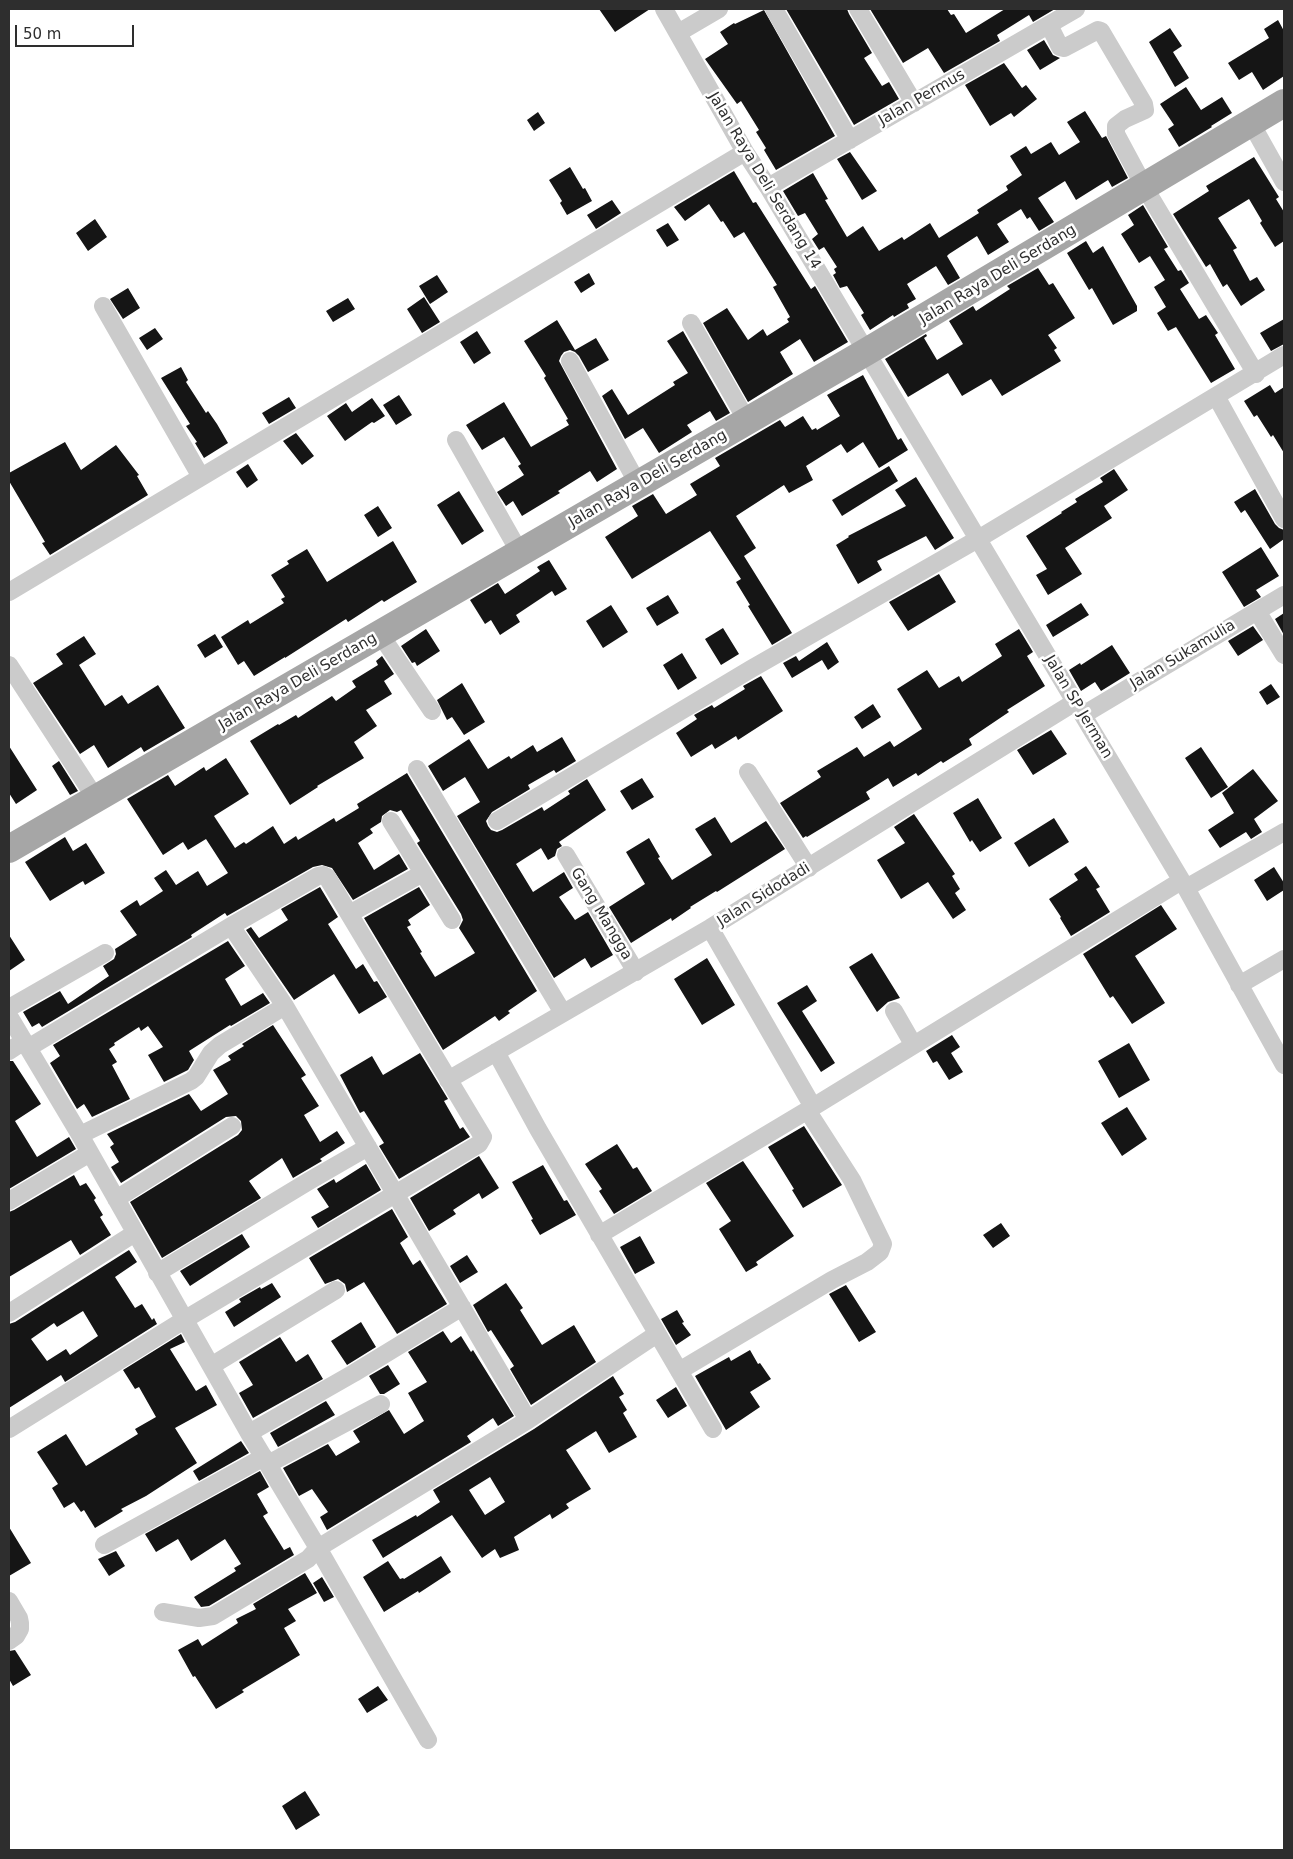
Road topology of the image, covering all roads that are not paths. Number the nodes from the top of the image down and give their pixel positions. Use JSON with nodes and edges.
{"nodes":[{"id":1,"x":664,"y":9,"type":"edge"},
{"id":2,"x":719,"y":9,"type":"edge"},
{"id":3,"x":774,"y":9,"type":"edge"},
{"id":4,"x":858,"y":9,"type":"edge"},
{"id":5,"x":1076,"y":9,"type":"edge"},
{"id":6,"x":1049,"y":25,"type":"junction"},
{"id":7,"x":678,"y":33,"type":"junction"},
{"id":8,"x":914,"y":103,"type":"junction"},
{"id":9,"x":1284,"y":104,"type":"edge"},
{"id":10,"x":1251,"y":123,"type":"junction"},
{"id":11,"x":850,"y":140,"type":"junction"},
{"id":12,"x":746,"y":152,"type":"junction"},
{"id":13,"x":1284,"y":182,"type":"edge"},
{"id":14,"x":768,"y":187,"type":"junction"},
{"id":15,"x":1145,"y":188,"type":"junction"},
{"id":16,"x":103,"y":306,"type":"dead end"},
{"id":17,"x":691,"y":323,"type":"dead end"},
{"id":18,"x":866,"y":352,"type":"junction"},
{"id":19,"x":1284,"y":355,"type":"edge"},
{"id":20,"x":570,"y":361,"type":"dead end"},
{"id":21,"x":1256,"y":374,"type":"junction"},
{"id":22,"x":1216,"y":396,"type":"junction"},
{"id":23,"x":747,"y":421,"type":"junction"},
{"id":24,"x":456,"y":440,"type":"dead end"},
{"id":25,"x":201,"y":477,"type":"junction"},
{"id":26,"x":638,"y":484,"type":"junction"},
{"id":27,"x":1284,"y":519,"type":"edge"},
{"id":28,"x":978,"y":539,"type":"junction"},
{"id":29,"x":520,"y":553,"type":"junction"},
{"id":30,"x":9,"y":592,"type":"edge"},
{"id":31,"x":1284,"y":595,"type":"edge"},
{"id":32,"x":1257,"y":611,"type":"junction"},
{"id":33,"x":380,"y":634,"type":"junction"},
{"id":34,"x":1284,"y":655,"type":"edge"},
{"id":35,"x":9,"y":665,"type":"edge"},
{"id":36,"x":1079,"y":708,"type":"junction"},
{"id":37,"x":432,"y":711,"type":"dead end"},
{"id":38,"x":417,"y":769,"type":"dead end"},
{"id":39,"x":748,"y":772,"type":"dead end"},
{"id":40,"x":96,"y":799,"type":"junction"},
{"id":41,"x":391,"y":821,"type":"dead end"},
{"id":42,"x":497,"y":821,"type":"dead end"},
{"id":43,"x":1284,"y":832,"type":"edge"},
{"id":44,"x":9,"y":849,"type":"edge"},
{"id":45,"x":566,"y":855,"type":"dead end"},
{"id":46,"x":809,"y":868,"type":"junction"},
{"id":47,"x":423,"y":873,"type":"junction"},
{"id":48,"x":1183,"y":885,"type":"junction"},
{"id":49,"x":349,"y":914,"type":"junction"},
{"id":50,"x":452,"y":920,"type":"dead end"},
{"id":51,"x":231,"y":926,"type":"junction"},
{"id":52,"x":710,"y":928,"type":"junction"},
{"id":53,"x":104,"y":952,"type":"dead end"},
{"id":54,"x":1284,"y":959,"type":"edge"},
{"id":55,"x":636,"y":972,"type":"junction"},
{"id":56,"x":1239,"y":984,"type":"junction"},
{"id":57,"x":285,"y":1006,"type":"junction"},
{"id":58,"x":9,"y":1008,"type":"edge"},
{"id":59,"x":894,"y":1011,"type":"dead end"},
{"id":60,"x":563,"y":1014,"type":"junction"},
{"id":61,"x":9,"y":1016,"type":"edge"},
{"id":62,"x":913,"y":1044,"type":"junction"},
{"id":63,"x":26,"y":1045,"type":"junction"},
{"id":64,"x":9,"y":1051,"type":"edge"},
{"id":65,"x":496,"y":1052,"type":"junction"},
{"id":66,"x":1284,"y":1065,"type":"edge"},
{"id":67,"x":448,"y":1080,"type":"junction"},
{"id":68,"x":810,"y":1108,"type":"junction"},
{"id":69,"x":232,"y":1126,"type":"dead end"},
{"id":70,"x":80,"y":1135,"type":"junction"},
{"id":71,"x":368,"y":1147,"type":"junction"},
{"id":72,"x":90,"y":1153,"type":"junction"},
{"id":73,"x":395,"y":1194,"type":"junction"},
{"id":74,"x":116,"y":1199,"type":"junction"},
{"id":75,"x":9,"y":1201,"type":"edge"},
{"id":76,"x":135,"y":1233,"type":"junction"},
{"id":77,"x":599,"y":1235,"type":"junction"},
{"id":78,"x":157,"y":1273,"type":"junction"},
{"id":79,"x":336,"y":1290,"type":"dead end"},
{"id":80,"x":462,"y":1308,"type":"junction"},
{"id":81,"x":9,"y":1313,"type":"edge"},
{"id":82,"x":184,"y":1320,"type":"junction"},
{"id":83,"x":657,"y":1334,"type":"junction"},
{"id":84,"x":211,"y":1366,"type":"junction"},
{"id":85,"x":679,"y":1372,"type":"junction"},
{"id":86,"x":381,"y":1404,"type":"dead end"},
{"id":87,"x":528,"y":1420,"type":"junction"},
{"id":88,"x":9,"y":1429,"type":"edge"},
{"id":89,"x":713,"y":1429,"type":"dead end"},
{"id":90,"x":249,"y":1433,"type":"junction"},
{"id":91,"x":266,"y":1460,"type":"junction"},
{"id":92,"x":104,"y":1545,"type":"dead end"},
{"id":93,"x":318,"y":1548,"type":"junction"},
{"id":94,"x":9,"y":1601,"type":"edge"},
{"id":95,"x":163,"y":1612,"type":"dead end"},
{"id":96,"x":9,"y":1641,"type":"edge"},
{"id":97,"x":428,"y":1740,"type":"dead end"}],
"edges":[{"from":1,"to":7,"type":"street","name":"Jalan Raya Deli Serdang 14"},
{"from":2,"to":7,"type":"street"},
{"from":3,"to":11,"type":"street"},
{"from":4,"to":8,"type":"street"},
{"from":5,"to":6,"type":"street","name":"Jalan Permus"},
{"from":6,"to":8,"type":"street","name":"Jalan Permus"},
{"from":6,"to":15,"type":"street"},
{"from":7,"to":12,"type":"street","name":"Jalan Raya Deli Serdang 14"},
{"from":8,"to":11,"type":"street","name":"Jalan Permus"},
{"from":9,"to":10,"type":"main road","name":"Jalan Raya Deli Serdang"},
{"from":10,"to":13,"type":"street"},
{"from":10,"to":15,"type":"main road","name":"Jalan Raya Deli Serdang"},
{"from":11,"to":14,"type":"street","name":"Jalan Permus"},
{"from":12,"to":14,"type":"street","name":"Jalan Raya Deli Serdang 14"},
{"from":12,"to":25,"type":"street"},
{"from":14,"to":18,"type":"street","name":"Jalan Raya Deli Serdang 14"},
{"from":15,"to":18,"type":"main road","name":"Jalan Raya Deli Serdang"},
{"from":15,"to":21,"type":"street"},
{"from":16,"to":25,"type":"street"},
{"from":17,"to":23,"type":"street"},
{"from":18,"to":23,"type":"main road","name":"Jalan Raya Deli Serdang"},
{"from":18,"to":28,"type":"street","name":"Jalan SP Jerman"},
{"from":19,"to":21,"type":"street"},
{"from":20,"to":26,"type":"street"},
{"from":21,"to":22,"type":"street"},
{"from":22,"to":27,"type":"street"},
{"from":22,"to":28,"type":"street"},
{"from":23,"to":26,"type":"main road","name":"Jalan Raya Deli Serdang"},
{"from":24,"to":29,"type":"street"},
{"from":25,"to":30,"type":"street"},
{"from":26,"to":29,"type":"main road","name":"Jalan Raya Deli Serdang"},
{"from":28,"to":36,"type":"street","name":"Jalan SP Jerman"},
{"from":28,"to":42,"type":"street"},
{"from":29,"to":33,"type":"main road","name":"Jalan Raya Deli Serdang"},
{"from":31,"to":32,"type":"street","name":"Jalan Sukamulia"},
{"from":32,"to":34,"type":"street"},
{"from":32,"to":36,"type":"street","name":"Jalan Sukamulia"},
{"from":33,"to":37,"type":"street"},
{"from":33,"to":40,"type":"main road","name":"Jalan Raya Deli Serdang"},
{"from":35,"to":40,"type":"street"},
{"from":36,"to":46,"type":"street","name":"Jalan Sidodadi"},
{"from":36,"to":48,"type":"street","name":"Jalan SP Jerman"},
{"from":38,"to":60,"type":"street"},
{"from":39,"to":46,"type":"street"},
{"from":40,"to":44,"type":"main road","name":"Jalan Raya Deli Serdang"},
{"from":41,"to":47,"type":"street"},
{"from":43,"to":48,"type":"street"},
{"from":45,"to":55,"type":"street","name":"Gang Mangga"},
{"from":46,"to":52,"type":"street","name":"Jalan Sidodadi"},
{"from":47,"to":49,"type":"street"},
{"from":47,"to":50,"type":"street"},
{"from":48,"to":56,"type":"street","name":"Jalan SP Jerman"},
{"from":48,"to":62,"type":"street"},
{"from":49,"to":51,"type":"street"},
{"from":49,"to":67,"type":"street"},
{"from":51,"to":57,"type":"street"},
{"from":51,"to":63,"type":"street"},
{"from":52,"to":55,"type":"street","name":"Jalan Sidodadi"},
{"from":52,"to":68,"type":"street"},
{"from":53,"to":58,"type":"street"},
{"from":54,"to":56,"type":"street"},
{"from":55,"to":60,"type":"street","name":"Jalan Sidodadi"},
{"from":56,"to":66,"type":"street","name":"Jalan SP Jerman"},
{"from":57,"to":70,"type":"street"},
{"from":57,"to":71,"type":"street"},
{"from":59,"to":62,"type":"street"},
{"from":60,"to":65,"type":"street","name":"Jalan Sidodadi"},
{"from":61,"to":63,"type":"street"},
{"from":62,"to":68,"type":"street"},
{"from":63,"to":64,"type":"street"},
{"from":63,"to":70,"type":"street"},
{"from":65,"to":67,"type":"street","name":"Jalan Sidodadi"},
{"from":65,"to":77,"type":"street"},
{"from":67,"to":73,"type":"street"},
{"from":68,"to":77,"type":"street"},
{"from":68,"to":85,"type":"street"},
{"from":69,"to":74,"type":"street"},
{"from":70,"to":72,"type":"street"},
{"from":71,"to":73,"type":"street"},
{"from":71,"to":78,"type":"street"},
{"from":72,"to":74,"type":"street"},
{"from":72,"to":75,"type":"street"},
{"from":73,"to":80,"type":"street"},
{"from":73,"to":82,"type":"street"},
{"from":74,"to":76,"type":"street"},
{"from":76,"to":78,"type":"street"},
{"from":76,"to":81,"type":"street"},
{"from":77,"to":83,"type":"street"},
{"from":78,"to":82,"type":"street"},
{"from":79,"to":84,"type":"street"},
{"from":80,"to":87,"type":"street"},
{"from":80,"to":90,"type":"street"},
{"from":82,"to":84,"type":"street"},
{"from":82,"to":88,"type":"street"},
{"from":83,"to":85,"type":"street"},
{"from":83,"to":87,"type":"street"},
{"from":84,"to":90,"type":"street"},
{"from":85,"to":89,"type":"street"},
{"from":86,"to":91,"type":"street"},
{"from":87,"to":93,"type":"street"},
{"from":90,"to":91,"type":"street"},
{"from":91,"to":92,"type":"street"},
{"from":91,"to":93,"type":"street"},
{"from":93,"to":95,"type":"street"},
{"from":93,"to":97,"type":"street"},
{"from":94,"to":96,"type":"street"}]}
